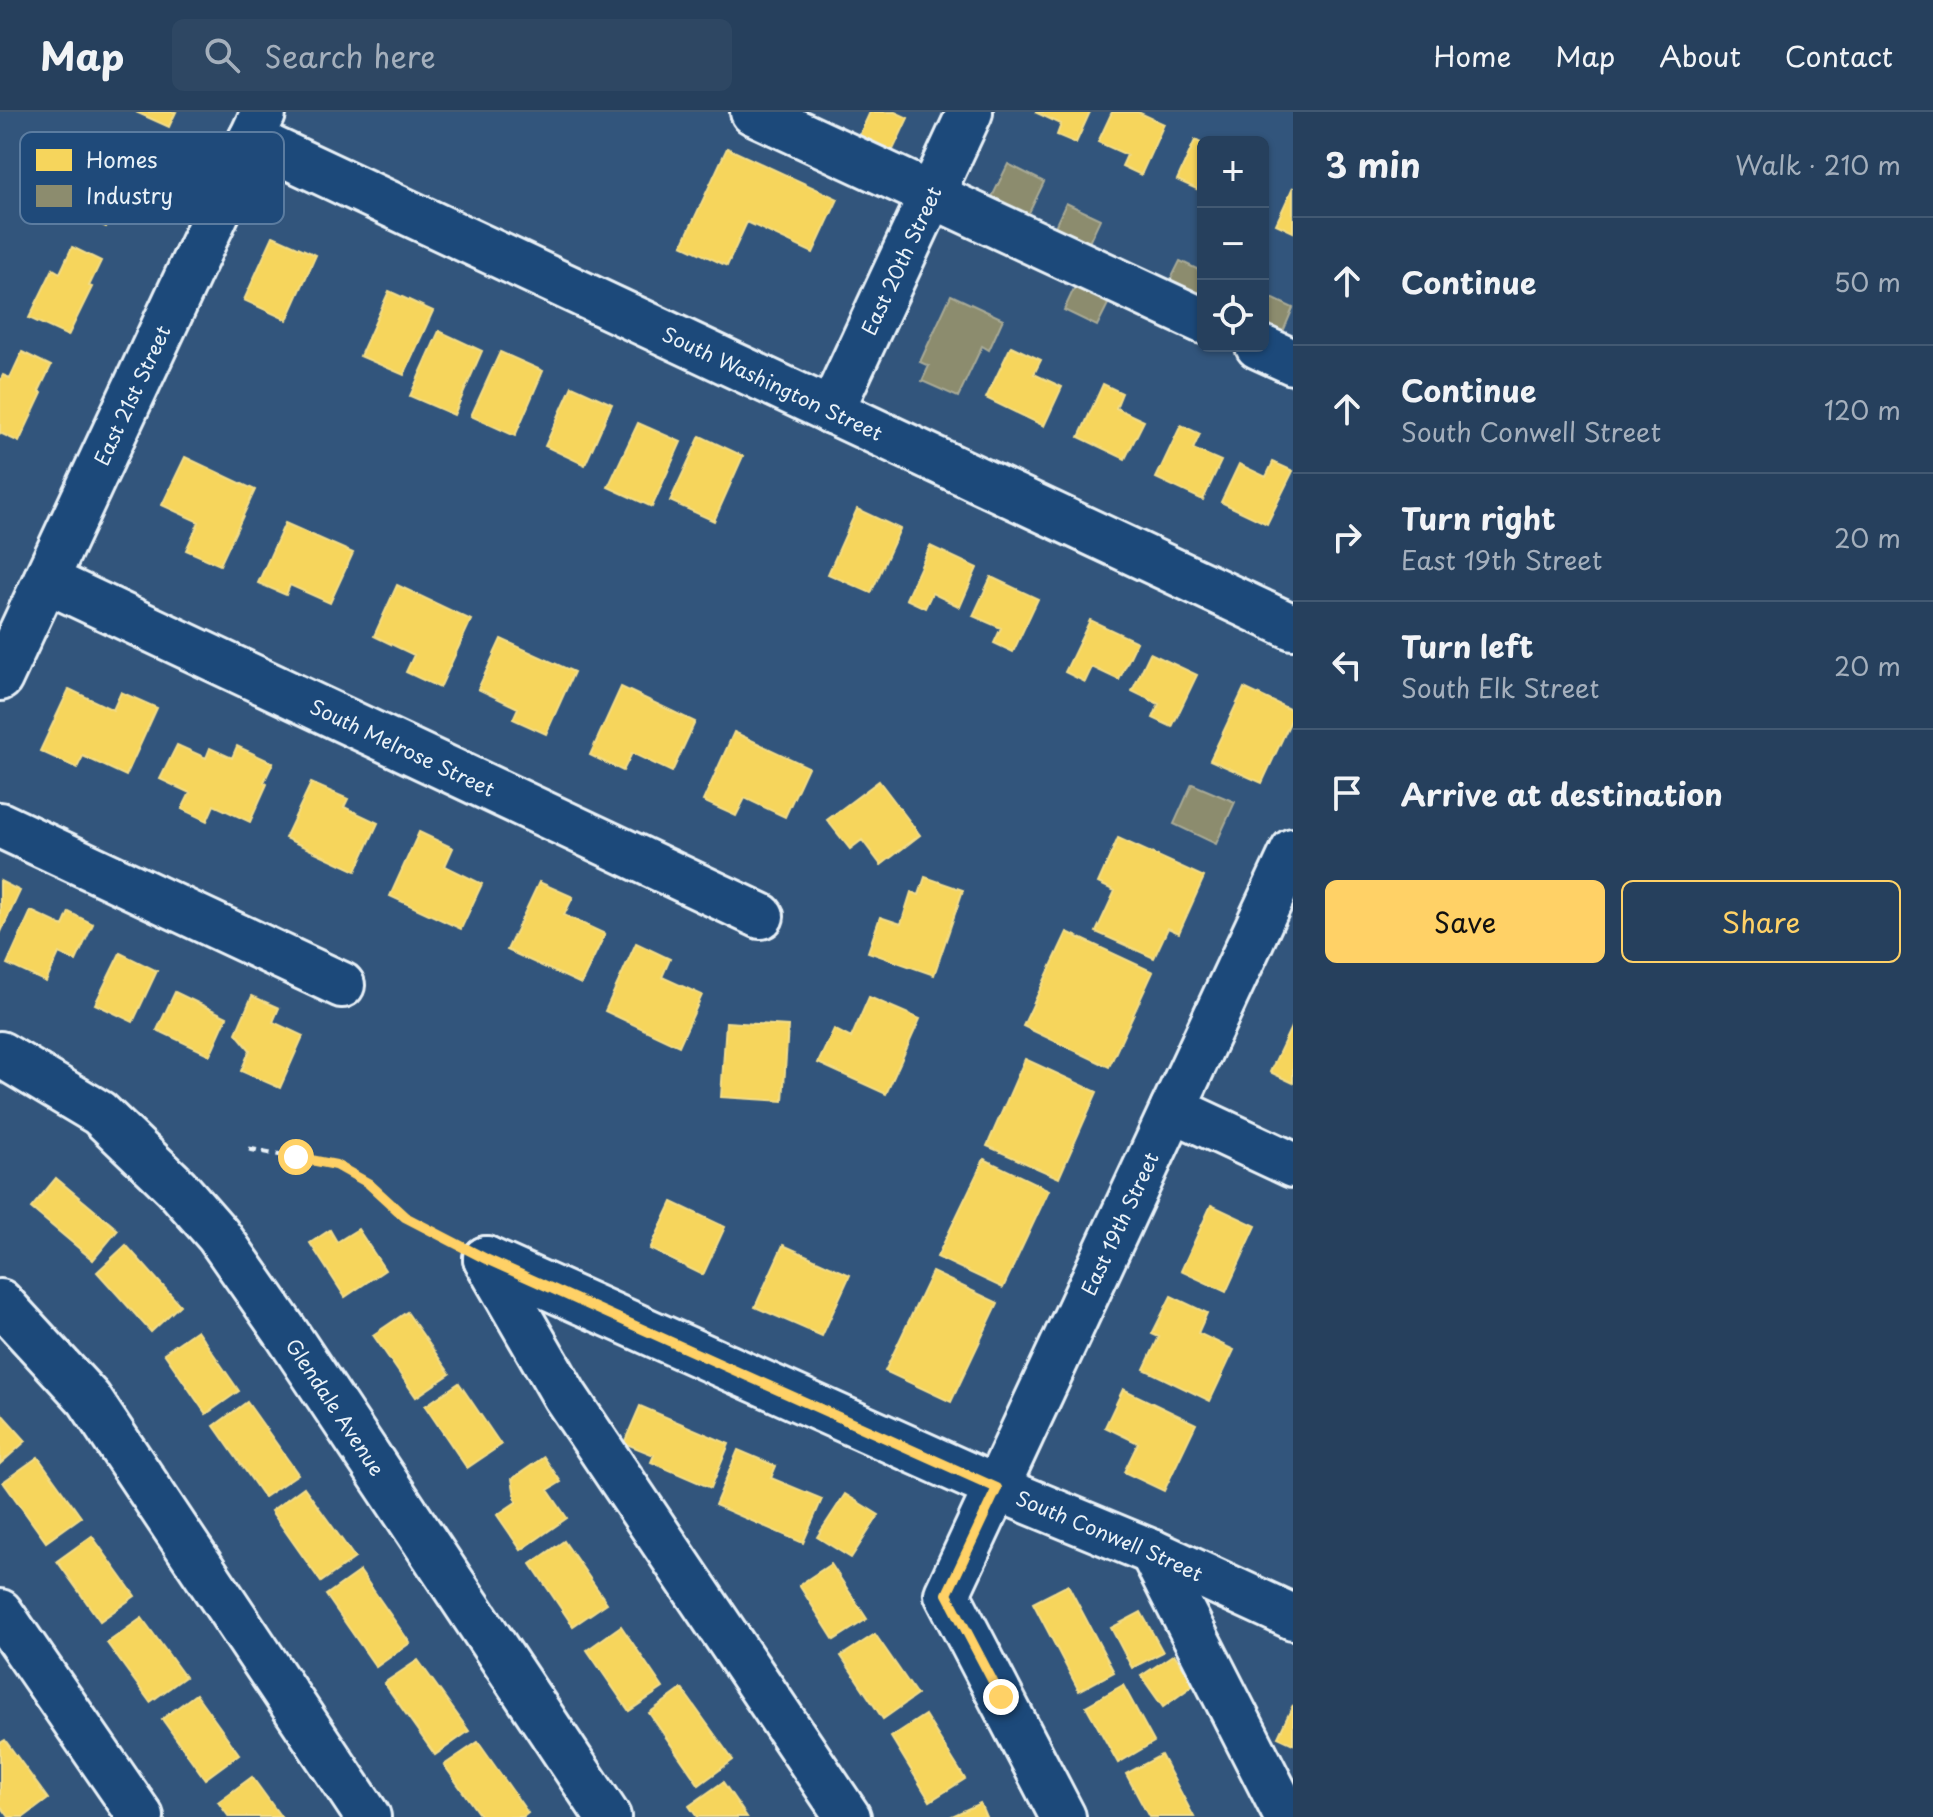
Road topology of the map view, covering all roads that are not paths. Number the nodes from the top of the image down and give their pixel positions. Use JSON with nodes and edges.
{"nodes":[{"id":1,"x":753,"y":112,"type":"edge"},
{"id":2,"x":970,"y":112,"type":"edge"},
{"id":3,"x":284,"y":139,"type":"edge"},
{"id":4,"x":932,"y":195,"type":"junction"},
{"id":5,"x":212,"y":224,"type":"edge"},
{"id":6,"x":1197,"y":318,"type":"edge"},
{"id":7,"x":1269,"y":351,"type":"edge"},
{"id":8,"x":1293,"y":362,"type":"edge"},
{"id":9,"x":831,"y":411,"type":"junction"},
{"id":10,"x":46,"y":580,"type":"junction"},
{"id":11,"x":1293,"y":627,"type":"edge"},
{"id":12,"x":0,"y":678,"type":"edge"},
{"id":13,"x":0,"y":825,"type":"edge"},
{"id":14,"x":1293,"y":851,"type":"edge"},
{"id":15,"x":761,"y":916,"type":"dead end"},
{"id":16,"x":342,"y":985,"type":"dead end"},
{"id":17,"x":0,"y":1054,"type":"edge"},
{"id":18,"x":1173,"y":1109,"type":"junction"},
{"id":19,"x":1293,"y":1165,"type":"edge"},
{"id":20,"x":0,"y":1302,"type":"edge"},
{"id":21,"x":997,"y":1488,"type":"junction"},
{"id":22,"x":1152,"y":1552,"type":"junction"},
{"id":23,"x":0,"y":1612,"type":"edge"},
{"id":24,"x":1293,"y":1617,"type":"edge"},
{"id":25,"x":141,"y":1817,"type":"edge"},
{"id":26,"x":368,"y":1817,"type":"edge"},
{"id":27,"x":608,"y":1817,"type":"edge"},
{"id":28,"x":848,"y":1817,"type":"edge"},
{"id":29,"x":1063,"y":1817,"type":"edge"},
{"id":30,"x":1287,"y":1817,"type":"edge"}],
"edges":[{"from":1,"to":4,"type":"street"},
{"from":2,"to":4,"type":"street","name":"East 20th Street"},
{"from":3,"to":9,"type":"street","name":"South Washington Street"},
{"from":4,"to":6,"type":"street"},
{"from":4,"to":9,"type":"street","name":"East 20th Street"},
{"from":5,"to":10,"type":"street","name":"East 21st Street"},
{"from":7,"to":8,"type":"street"},
{"from":9,"to":11,"type":"street","name":"South Washington Street"},
{"from":10,"to":12,"type":"street","name":"East 21st Street"},
{"from":10,"to":15,"type":"street","name":"South Melrose Street"},
{"from":13,"to":16,"type":"street"},
{"from":14,"to":18,"type":"street","name":"East 19th Street"},
{"from":17,"to":27,"type":"street","name":"Glendale Avenue"},
{"from":18,"to":19,"type":"street"},
{"from":18,"to":21,"type":"street","name":"East 19th Street"},
{"from":20,"to":26,"type":"street"},
{"from":21,"to":22,"type":"street","name":"South Conwell Street"},
{"from":21,"to":28,"type":"street","name":"South Conwell Street"},
{"from":21,"to":29,"type":"street","name":"East 19th Street"},
{"from":22,"to":24,"type":"street","name":"South Conwell Street"},
{"from":22,"to":30,"type":"street"},
{"from":23,"to":25,"type":"street"}]}
